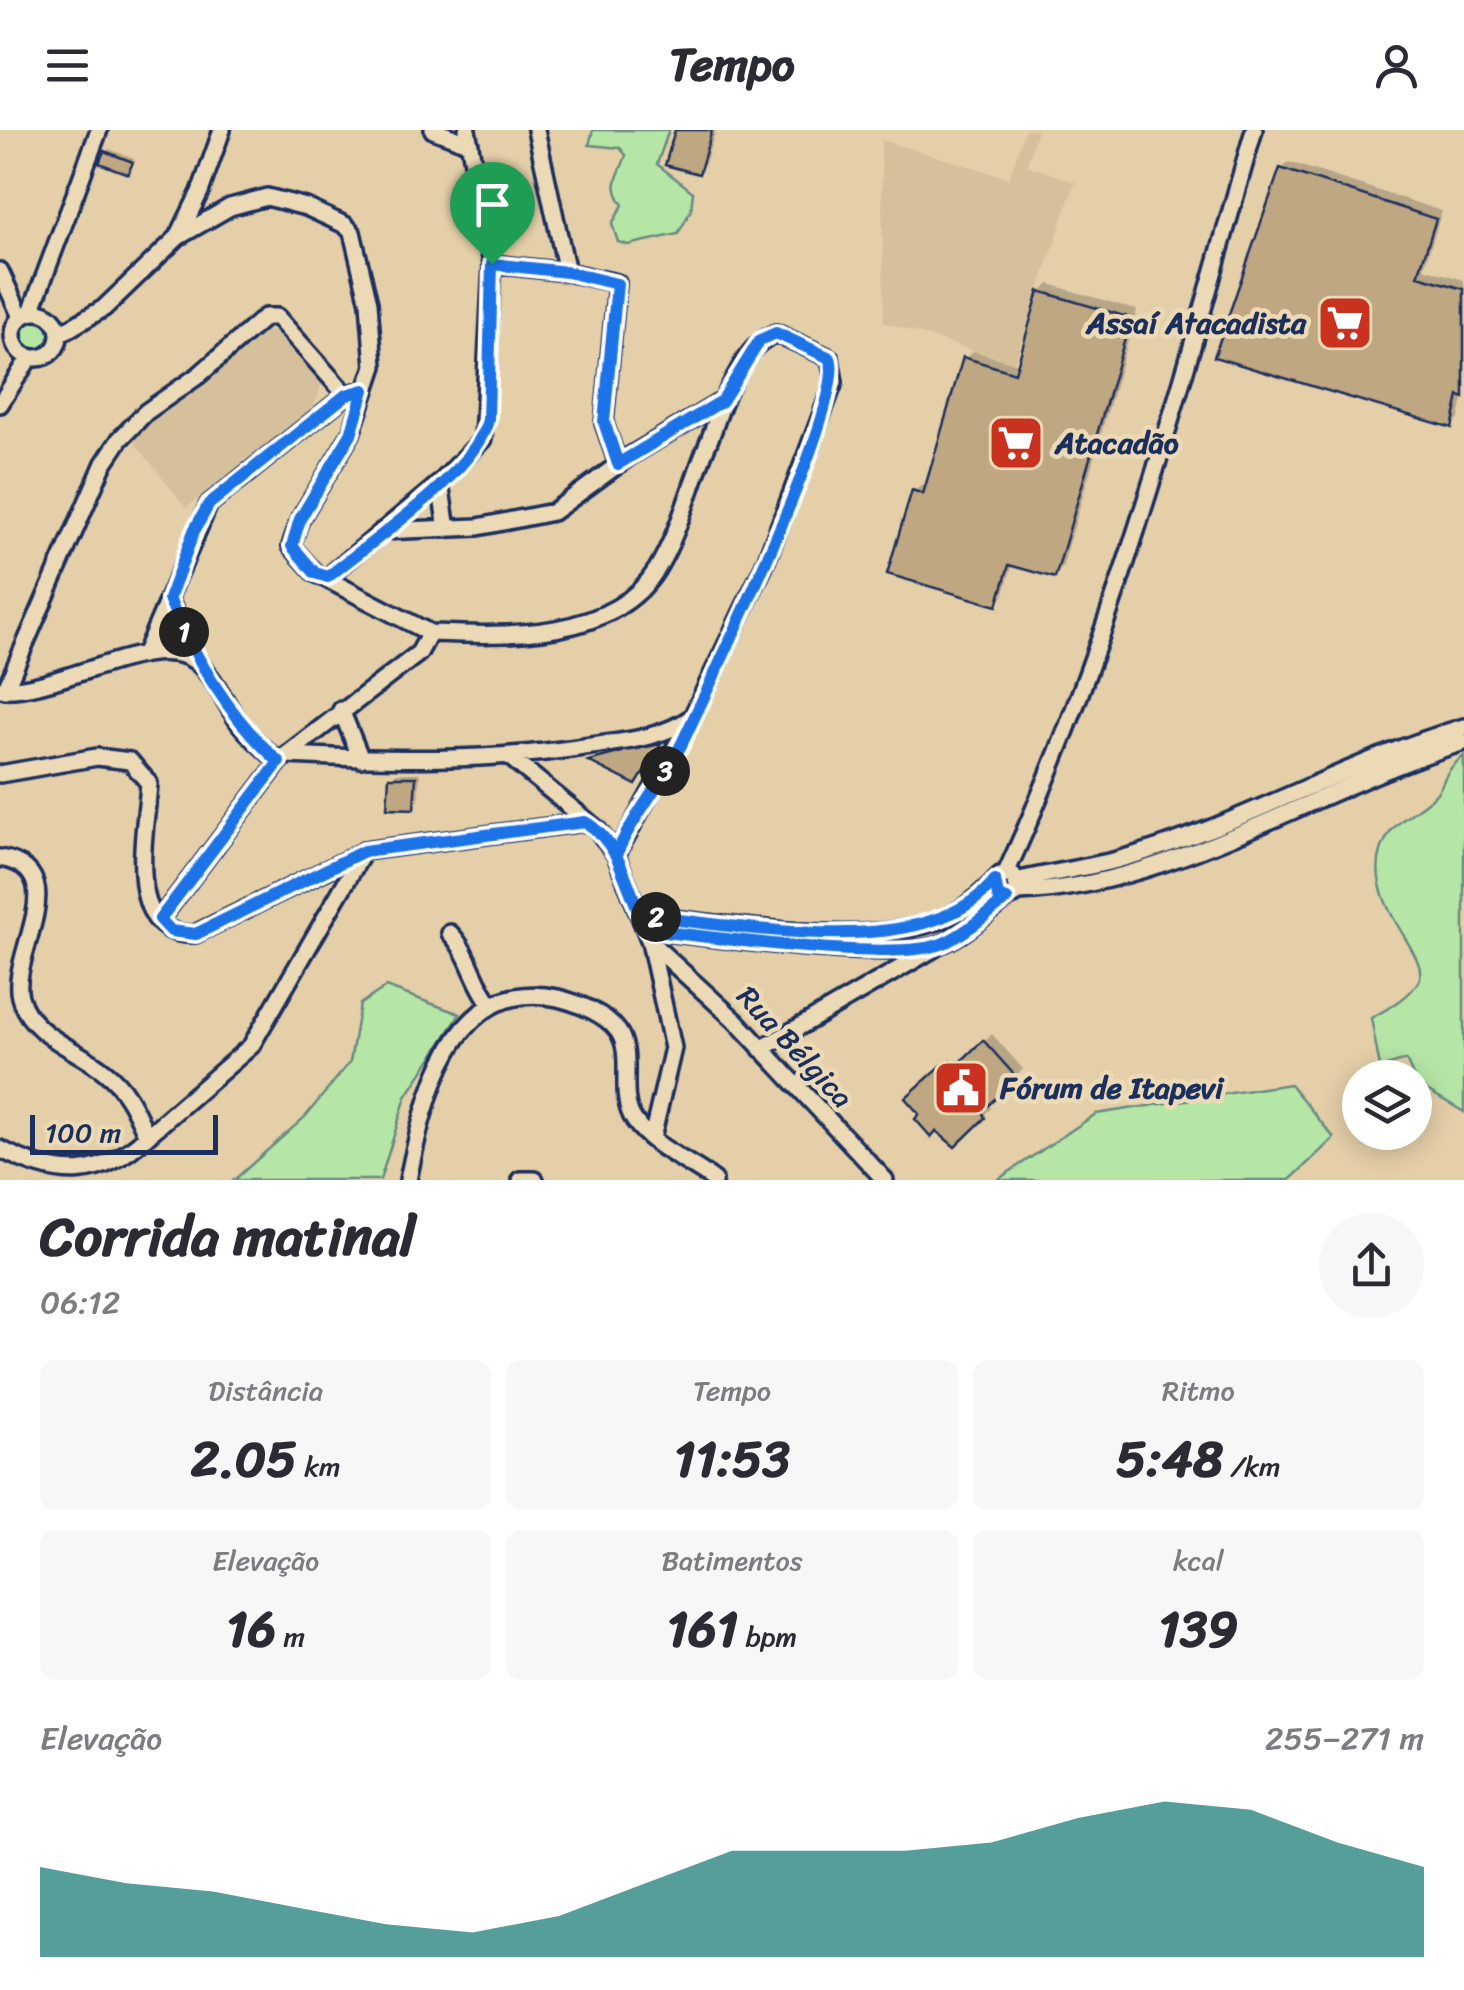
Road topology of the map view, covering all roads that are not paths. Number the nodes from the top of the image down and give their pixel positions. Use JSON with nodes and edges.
{"nodes":[{"id":1,"x":100,"y":130,"type":"edge"},
{"id":2,"x":222,"y":130,"type":"edge"},
{"id":3,"x":432,"y":130,"type":"edge"},
{"id":4,"x":536,"y":130,"type":"edge"},
{"id":5,"x":1254,"y":130,"type":"edge"},
{"id":6,"x":468,"y":137,"type":"edge"},
{"id":7,"x":200,"y":192,"type":"junction"},
{"id":8,"x":230,"y":207,"type":"junction"},
{"id":9,"x":178,"y":236,"type":"junction"},
{"id":10,"x":492,"y":264,"type":"junction"},
{"id":11,"x":0,"y":271,"type":"edge"},
{"id":12,"x":567,"y":272,"type":"junction"},
{"id":13,"x":26,"y":314,"type":"junction"},
{"id":14,"x":60,"y":334,"type":"junction"},
{"id":15,"x":30,"y":358,"type":"junction"},
{"id":16,"x":364,"y":390,"type":"junction"},
{"id":17,"x":346,"y":395,"type":"junction"},
{"id":18,"x":722,"y":401,"type":"junction"},
{"id":19,"x":0,"y":404,"type":"edge"},
{"id":20,"x":680,"y":427,"type":"junction"},
{"id":21,"x":709,"y":442,"type":"junction"},
{"id":22,"x":618,"y":464,"type":"junction"},
{"id":23,"x":440,"y":483,"type":"junction"},
{"id":24,"x":447,"y":529,"type":"junction"},
{"id":25,"x":382,"y":531,"type":"junction"},
{"id":26,"x":328,"y":577,"type":"junction"},
{"id":27,"x":169,"y":599,"type":"junction"},
{"id":28,"x":430,"y":633,"type":"junction"},
{"id":29,"x":145,"y":654,"type":"junction"},
{"id":30,"x":197,"y":662,"type":"junction"},
{"id":31,"x":3,"y":689,"type":"edge"},
{"id":32,"x":340,"y":710,"type":"junction"},
{"id":33,"x":692,"y":717,"type":"junction"},
{"id":34,"x":1464,"y":727,"type":"edge"},
{"id":35,"x":1464,"y":742,"type":"edge"},
{"id":36,"x":282,"y":758,"type":"junction"},
{"id":37,"x":360,"y":758,"type":"junction"},
{"id":38,"x":511,"y":758,"type":"junction"},
{"id":39,"x":0,"y":774,"type":"edge"},
{"id":40,"x":585,"y":822,"type":"junction"},
{"id":41,"x":364,"y":851,"type":"junction"},
{"id":42,"x":616,"y":855,"type":"junction"},
{"id":43,"x":0,"y":858,"type":"edge"},
{"id":44,"x":1009,"y":885,"type":"junction"},
{"id":45,"x":160,"y":919,"type":"junction"},
{"id":46,"x":645,"y":929,"type":"junction"},
{"id":47,"x":450,"y":933,"type":"dead end"},
{"id":48,"x":940,"y":945,"type":"junction"},
{"id":49,"x":0,"y":990,"type":"edge"},
{"id":50,"x":18,"y":990,"type":"junction"},
{"id":51,"x":490,"y":1004,"type":"junction"},
{"id":52,"x":760,"y":1049,"type":"junction"},
{"id":53,"x":147,"y":1136,"type":"junction"},
{"id":54,"x":652,"y":1138,"type":"junction"},
{"id":55,"x":0,"y":1149,"type":"edge"},
{"id":56,"x":408,"y":1180,"type":"edge"},
{"id":57,"x":714,"y":1180,"type":"edge"},
{"id":58,"x":885,"y":1180,"type":"edge"}],
"edges":[{"from":1,"to":13,"type":"street"},
{"from":2,"to":7,"type":"street"},
{"from":3,"to":6,"type":"street"},
{"from":4,"to":12,"type":"street"},
{"from":5,"to":44,"type":"street"},
{"from":6,"to":10,"type":"street"},
{"from":7,"to":8,"type":"street"},
{"from":7,"to":9,"type":"street"},
{"from":8,"to":9,"type":"street"},
{"from":8,"to":16,"type":"street"},
{"from":9,"to":14,"type":"street"},
{"from":10,"to":12,"type":"street"},
{"from":10,"to":23,"type":"street"},
{"from":11,"to":13,"type":"street"},
{"from":12,"to":22,"type":"street"},
{"from":13,"to":14,"type":"street"},
{"from":13,"to":15,"type":"street"},
{"from":14,"to":15,"type":"street"},
{"from":15,"to":19,"type":"street"},
{"from":16,"to":17,"type":"street"},
{"from":16,"to":26,"type":"street"},
{"from":17,"to":27,"type":"street"},
{"from":17,"to":31,"type":"street"},
{"from":18,"to":20,"type":"street"},
{"from":18,"to":21,"type":"street"},
{"from":18,"to":33,"type":"street"},
{"from":20,"to":21,"type":"street"},
{"from":20,"to":22,"type":"street"},
{"from":21,"to":28,"type":"street"},
{"from":22,"to":24,"type":"street"},
{"from":23,"to":24,"type":"street"},
{"from":23,"to":25,"type":"street"},
{"from":24,"to":25,"type":"street"},
{"from":25,"to":26,"type":"street"},
{"from":26,"to":28,"type":"street"},
{"from":27,"to":29,"type":"street"},
{"from":27,"to":30,"type":"street"},
{"from":28,"to":32,"type":"street"},
{"from":29,"to":30,"type":"street"},
{"from":29,"to":31,"type":"street"},
{"from":30,"to":36,"type":"street"},
{"from":32,"to":36,"type":"street"},
{"from":32,"to":37,"type":"street"},
{"from":33,"to":38,"type":"street"},
{"from":33,"to":42,"type":"street"},
{"from":34,"to":44,"type":"street"},
{"from":35,"to":44,"type":"street"},
{"from":36,"to":37,"type":"street"},
{"from":36,"to":45,"type":"street"},
{"from":37,"to":38,"type":"street"},
{"from":38,"to":40,"type":"street","name":"Rua Bélgica"},
{"from":39,"to":45,"type":"street"},
{"from":40,"to":41,"type":"street"},
{"from":40,"to":42,"type":"street","name":"Rua Bélgica"},
{"from":41,"to":45,"type":"street"},
{"from":41,"to":53,"type":"street"},
{"from":42,"to":46,"type":"street","name":"Rua Bélgica"},
{"from":43,"to":50,"type":"street"},
{"from":44,"to":46,"type":"street"},
{"from":44,"to":48,"type":"street"},
{"from":46,"to":48,"type":"street"},
{"from":46,"to":52,"type":"street","name":"Rua Bélgica"},
{"from":46,"to":54,"type":"street"},
{"from":47,"to":51,"type":"street"},
{"from":48,"to":52,"type":"street"},
{"from":49,"to":50,"type":"street"},
{"from":50,"to":53,"type":"street"},
{"from":51,"to":54,"type":"street"},
{"from":51,"to":56,"type":"street"},
{"from":52,"to":58,"type":"street","name":"Rua Bélgica"},
{"from":53,"to":55,"type":"street"},
{"from":54,"to":57,"type":"street"}]}
